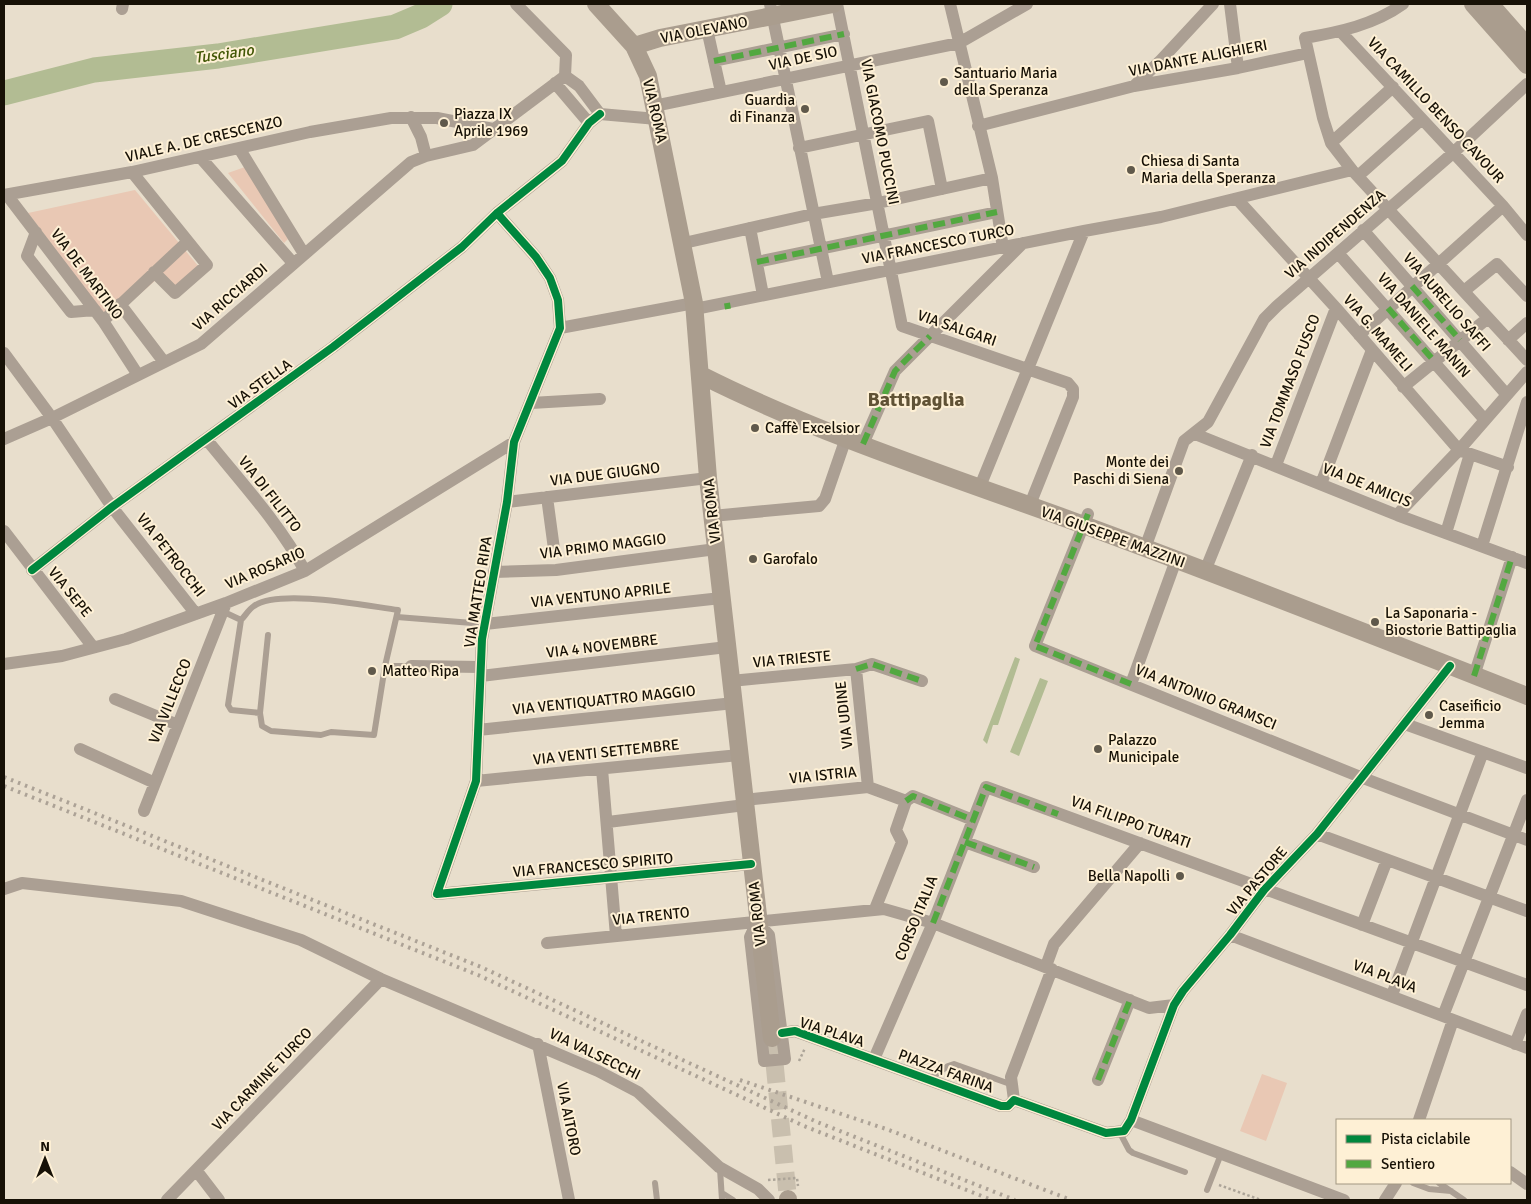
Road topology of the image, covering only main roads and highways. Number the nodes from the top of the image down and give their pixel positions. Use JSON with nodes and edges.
{"nodes":[{"id":1,"x":596,"y":4,"type":"edge"},
{"id":2,"x":833,"y":4,"type":"edge"},
{"id":3,"x":1473,"y":4,"type":"edge"},
{"id":4,"x":1490,"y":4,"type":"edge"},
{"id":5,"x":772,"y":10,"type":"edge"},
{"id":6,"x":634,"y":46,"type":"junction"},
{"id":7,"x":1527,"y":46,"type":"edge"},
{"id":8,"x":1527,"y":65,"type":"edge"},
{"id":9,"x":701,"y":374,"type":"junction"},
{"id":10,"x":1527,"y":696,"type":"edge"},
{"id":11,"x":777,"y":1036,"type":"tunnel mouth"}],
"edges":[{"from":1,"to":6,"type":"main road","name":"VIA ROMA"},
{"from":2,"to":5,"type":"main road","name":"VIA OLEVANO"},
{"from":3,"to":8,"type":"main road"},
{"from":4,"to":7,"type":"main road"},
{"from":5,"to":6,"type":"main road","name":"VIA OLEVANO"},
{"from":6,"to":9,"type":"main road","name":"VIA ROMA"},
{"from":9,"to":10,"type":"main road","name":"VIA GIUSEPPE MAZZINI"},
{"from":9,"to":11,"type":"main road","name":"VIA ROMA"}]}
